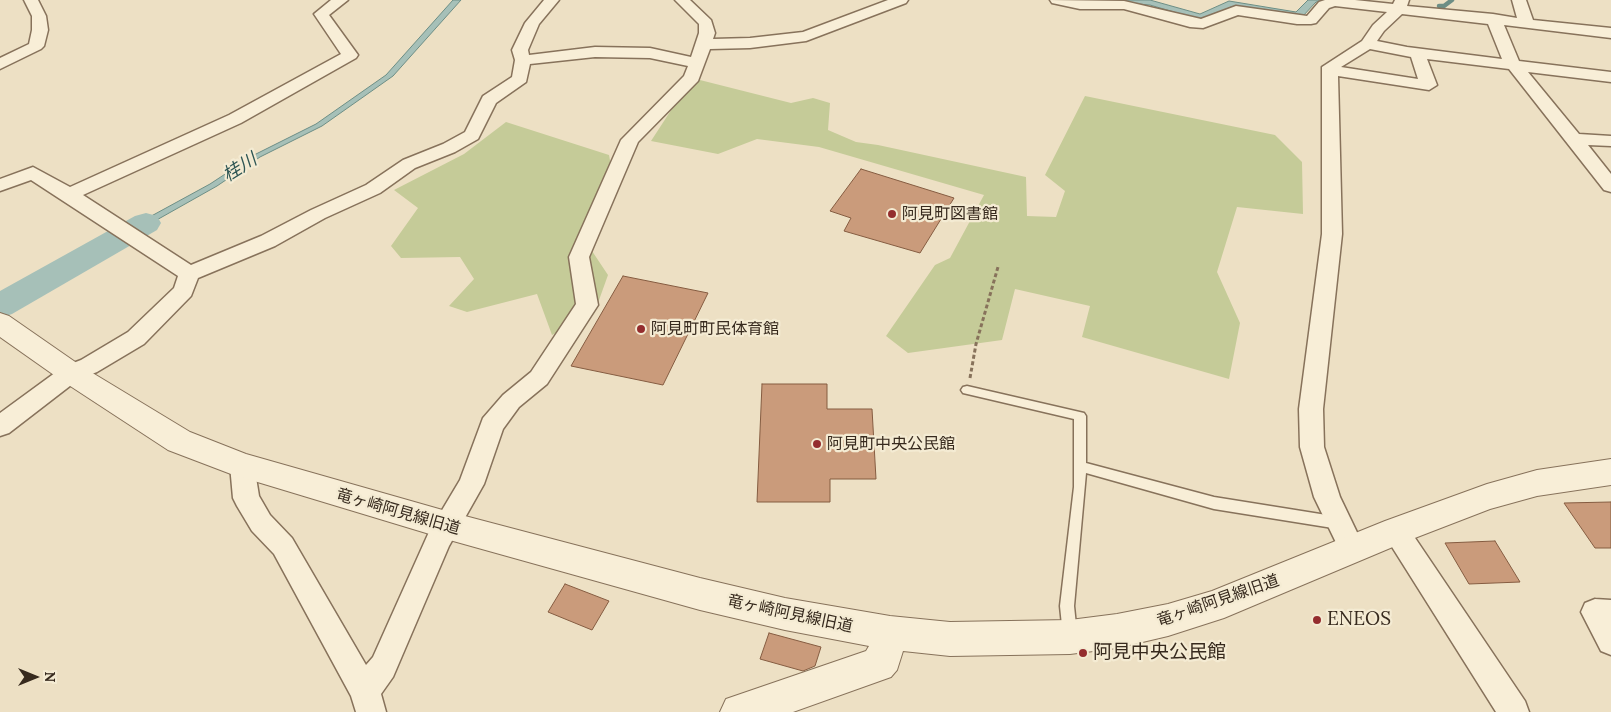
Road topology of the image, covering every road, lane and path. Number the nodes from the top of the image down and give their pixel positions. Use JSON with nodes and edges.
{"nodes":[{"id":1,"x":31,"y":0,"type":"edge"},
{"id":2,"x":341,"y":0,"type":"edge"},
{"id":3,"x":552,"y":0,"type":"edge"},
{"id":4,"x":682,"y":0,"type":"edge"},
{"id":5,"x":901,"y":0,"type":"edge"},
{"id":6,"x":1057,"y":0,"type":"edge"},
{"id":7,"x":1519,"y":0,"type":"edge"},
{"id":8,"x":1124,"y":2,"type":"edge"},
{"id":9,"x":1401,"y":4,"type":"edge"},
{"id":10,"x":1493,"y":18,"type":"junction"},
{"id":11,"x":1526,"y":22,"type":"junction"},
{"id":12,"x":1611,"y":33,"type":"edge"},
{"id":13,"x":1368,"y":44,"type":"junction"},
{"id":14,"x":1417,"y":53,"type":"junction"},
{"id":15,"x":701,"y":54,"type":"junction"},
{"id":16,"x":523,"y":60,"type":"junction"},
{"id":17,"x":0,"y":64,"type":"edge"},
{"id":18,"x":1514,"y":64,"type":"junction"},
{"id":19,"x":1330,"y":70,"type":"junction"},
{"id":20,"x":1611,"y":77,"type":"edge"},
{"id":21,"x":1574,"y":139,"type":"junction"},
{"id":22,"x":1611,"y":141,"type":"edge"},
{"id":23,"x":0,"y":185,"type":"edge"},
{"id":24,"x":1611,"y":186,"type":"edge"},
{"id":25,"x":69,"y":194,"type":"junction"},
{"id":26,"x":998,"y":267,"type":"dead end"},
{"id":27,"x":189,"y":274,"type":"junction"},
{"id":28,"x":0,"y":323,"type":"edge"},
{"id":29,"x":71,"y":373,"type":"junction"},
{"id":30,"x":967,"y":390,"type":"joint"},
{"id":31,"x":0,"y":426,"type":"edge"},
{"id":32,"x":242,"y":465,"type":"junction"},
{"id":33,"x":1080,"y":466,"type":"junction"},
{"id":34,"x":1611,"y":472,"type":"edge"},
{"id":35,"x":446,"y":525,"type":"junction"},
{"id":36,"x":1396,"y":531,"type":"junction"},
{"id":37,"x":1346,"y":536,"type":"junction"},
{"id":38,"x":1611,"y":613,"type":"edge"},
{"id":39,"x":890,"y":633,"type":"junction"},
{"id":40,"x":1070,"y":637,"type":"junction"},
{"id":41,"x":1611,"y":641,"type":"edge"},
{"id":42,"x":368,"y":702,"type":"edge"},
{"id":43,"x":739,"y":712,"type":"edge"},
{"id":44,"x":1514,"y":712,"type":"edge"}],
"edges":[{"from":1,"to":17,"type":"street"},
{"from":2,"to":25,"type":"street"},
{"from":3,"to":16,"type":"street"},
{"from":4,"to":15,"type":"street"},
{"from":5,"to":15,"type":"street"},
{"from":6,"to":8,"type":"street"},
{"from":7,"to":11,"type":"street"},
{"from":8,"to":9,"type":"street"},
{"from":9,"to":10,"type":"street"},
{"from":9,"to":13,"type":"street"},
{"from":10,"to":11,"type":"street"},
{"from":10,"to":18,"type":"street"},
{"from":11,"to":12,"type":"street"},
{"from":13,"to":14,"type":"street"},
{"from":13,"to":19,"type":"street"},
{"from":14,"to":18,"type":"street"},
{"from":14,"to":19,"type":"street"},
{"from":15,"to":16,"type":"street"},
{"from":15,"to":35,"type":"street"},
{"from":16,"to":27,"type":"street"},
{"from":18,"to":20,"type":"street"},
{"from":18,"to":21,"type":"street"},
{"from":19,"to":37,"type":"street"},
{"from":21,"to":22,"type":"street"},
{"from":21,"to":24,"type":"street"},
{"from":23,"to":25,"type":"street"},
{"from":25,"to":27,"type":"street"},
{"from":26,"to":30,"type":"path"},
{"from":27,"to":29,"type":"street"},
{"from":28,"to":29,"type":"street","name":"竜ヶ崎阿見線旧道"},
{"from":29,"to":31,"type":"street"},
{"from":29,"to":32,"type":"street","name":"竜ヶ崎阿見線旧道"},
{"from":30,"to":33,"type":"lane"},
{"from":32,"to":35,"type":"street","name":"竜ヶ崎阿見線旧道"},
{"from":32,"to":42,"type":"street"},
{"from":33,"to":37,"type":"lane"},
{"from":33,"to":40,"type":"lane"},
{"from":34,"to":36,"type":"street","name":"竜ヶ崎阿見線旧道"},
{"from":35,"to":39,"type":"street","name":"竜ヶ崎阿見線旧道"},
{"from":35,"to":42,"type":"street"},
{"from":36,"to":37,"type":"street","name":"竜ヶ崎阿見線旧道"},
{"from":36,"to":44,"type":"street"},
{"from":37,"to":40,"type":"street","name":"竜ヶ崎阿見線旧道"},
{"from":38,"to":41,"type":"street"},
{"from":39,"to":40,"type":"street","name":"竜ヶ崎阿見線旧道"},
{"from":39,"to":43,"type":"street"}]}
